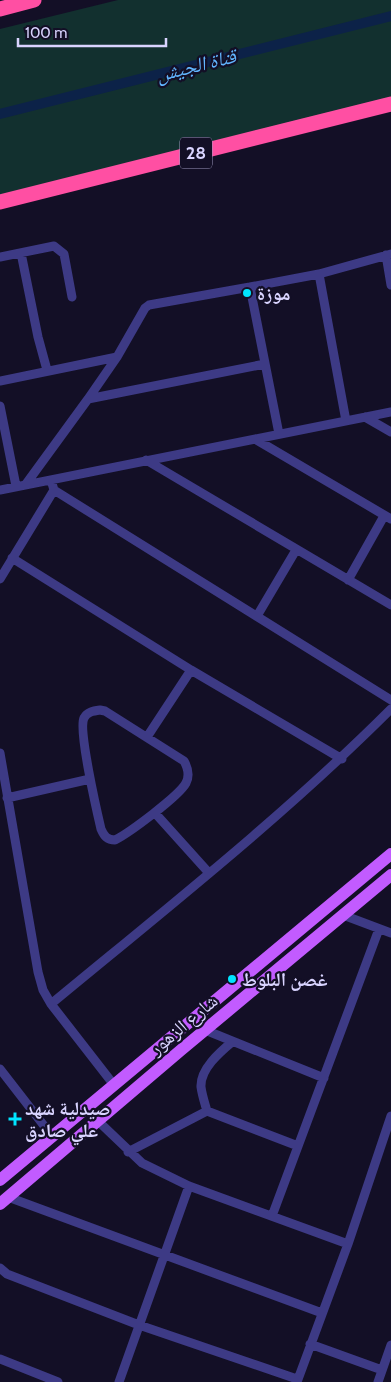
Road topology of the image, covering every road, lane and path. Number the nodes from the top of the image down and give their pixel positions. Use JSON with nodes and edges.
{"nodes":[{"id":1,"x":34,"y":0,"type":"edge"},
{"id":2,"x":0,"y":8,"type":"edge"},
{"id":3,"x":391,"y":104,"type":"edge"},
{"id":4,"x":0,"y":202,"type":"edge"},
{"id":5,"x":21,"y":252,"type":"junction"},
{"id":6,"x":388,"y":255,"type":"edge"},
{"id":7,"x":0,"y":257,"type":"edge"},
{"id":8,"x":319,"y":274,"type":"junction"},
{"id":9,"x":391,"y":285,"type":"edge"},
{"id":10,"x":250,"y":287,"type":"junction"},
{"id":11,"x":72,"y":296,"type":"dead end"},
{"id":12,"x":117,"y":357,"type":"junction"},
{"id":13,"x":265,"y":364,"type":"junction"},
{"id":14,"x":48,"y":370,"type":"junction"},
{"id":15,"x":0,"y":381,"type":"edge"},
{"id":16,"x":88,"y":399,"type":"junction"},
{"id":17,"x":0,"y":406,"type":"edge"},
{"id":18,"x":391,"y":412,"type":"edge"},
{"id":19,"x":365,"y":417,"type":"junction"},
{"id":20,"x":346,"y":420,"type":"junction"},
{"id":21,"x":391,"y":432,"type":"edge"},
{"id":22,"x":279,"y":434,"type":"junction"},
{"id":23,"x":255,"y":439,"type":"junction"},
{"id":24,"x":146,"y":460,"type":"junction"},
{"id":25,"x":51,"y":480,"type":"junction"},
{"id":26,"x":21,"y":485,"type":"junction"},
{"id":27,"x":0,"y":490,"type":"edge"},
{"id":28,"x":54,"y":490,"type":"junction"},
{"id":29,"x":388,"y":518,"type":"edge"},
{"id":30,"x":296,"y":550,"type":"junction"},
{"id":31,"x":12,"y":558,"type":"junction"},
{"id":32,"x":0,"y":579,"type":"edge"},
{"id":33,"x":348,"y":580,"type":"junction"},
{"id":34,"x":391,"y":605,"type":"edge"},
{"id":35,"x":257,"y":616,"type":"junction"},
{"id":36,"x":191,"y":670,"type":"junction"},
{"id":37,"x":391,"y":700,"type":"edge"},
{"id":38,"x":391,"y":709,"type":"edge"},
{"id":39,"x":147,"y":737,"type":"junction"},
{"id":40,"x":0,"y":753,"type":"edge"},
{"id":41,"x":342,"y":759,"type":"junction"},
{"id":42,"x":90,"y":779,"type":"junction"},
{"id":43,"x":7,"y":798,"type":"junction"},
{"id":44,"x":154,"y":812,"type":"junction"},
{"id":45,"x":391,"y":854,"type":"edge"},
{"id":46,"x":209,"y":873,"type":"junction"},
{"id":47,"x":391,"y":875,"type":"edge"},
{"id":48,"x":343,"y":915,"type":"junction"},
{"id":49,"x":380,"y":928,"type":"junction"},
{"id":50,"x":391,"y":933,"type":"edge"},
{"id":51,"x":51,"y":1004,"type":"junction"},
{"id":52,"x":205,"y":1030,"type":"junction"},
{"id":53,"x":232,"y":1042,"type":"junction"},
{"id":54,"x":0,"y":1069,"type":"edge"},
{"id":55,"x":324,"y":1078,"type":"junction"},
{"id":56,"x":114,"y":1085,"type":"junction"},
{"id":57,"x":207,"y":1111,"type":"junction"},
{"id":58,"x":391,"y":1116,"type":"edge"},
{"id":59,"x":98,"y":1121,"type":"junction"},
{"id":60,"x":52,"y":1136,"type":"junction"},
{"id":61,"x":298,"y":1146,"type":"junction"},
{"id":62,"x":128,"y":1152,"type":"junction"},
{"id":63,"x":0,"y":1180,"type":"edge"},
{"id":64,"x":189,"y":1186,"type":"junction"},
{"id":65,"x":4,"y":1201,"type":"edge"},
{"id":66,"x":272,"y":1216,"type":"junction"},
{"id":67,"x":348,"y":1244,"type":"junction"},
{"id":68,"x":164,"y":1255,"type":"junction"},
{"id":69,"x":0,"y":1268,"type":"edge"},
{"id":70,"x":322,"y":1313,"type":"junction"},
{"id":71,"x":139,"y":1324,"type":"junction"},
{"id":72,"x":310,"y":1344,"type":"junction"},
{"id":73,"x":391,"y":1346,"type":"edge"},
{"id":74,"x":0,"y":1359,"type":"edge"},
{"id":75,"x":382,"y":1370,"type":"junction"},
{"id":76,"x":297,"y":1381,"type":"edge"},
{"id":77,"x":58,"y":1382,"type":"edge"},
{"id":78,"x":119,"y":1382,"type":"edge"},
{"id":79,"x":378,"y":1382,"type":"edge"}],
"edges":[{"from":1,"to":2,"type":"highway"},
{"from":3,"to":4,"type":"highway","number":"28"},
{"from":5,"to":7,"type":"street"},
{"from":5,"to":11,"type":"street"},
{"from":5,"to":14,"type":"street"},
{"from":6,"to":8,"type":"street"},
{"from":6,"to":9,"type":"street"},
{"from":8,"to":10,"type":"street"},
{"from":8,"to":20,"type":"street"},
{"from":10,"to":12,"type":"street"},
{"from":10,"to":13,"type":"street"},
{"from":12,"to":14,"type":"street"},
{"from":12,"to":16,"type":"street"},
{"from":13,"to":16,"type":"street"},
{"from":13,"to":22,"type":"street"},
{"from":14,"to":15,"type":"street"},
{"from":16,"to":26,"type":"street"},
{"from":17,"to":26,"type":"street"},
{"from":18,"to":19,"type":"street"},
{"from":19,"to":20,"type":"street"},
{"from":19,"to":21,"type":"street"},
{"from":20,"to":22,"type":"street"},
{"from":22,"to":23,"type":"street"},
{"from":23,"to":24,"type":"street"},
{"from":23,"to":29,"type":"street"},
{"from":24,"to":25,"type":"street"},
{"from":24,"to":30,"type":"street"},
{"from":25,"to":26,"type":"street"},
{"from":25,"to":28,"type":"street"},
{"from":26,"to":27,"type":"street"},
{"from":28,"to":31,"type":"street"},
{"from":28,"to":35,"type":"street"},
{"from":29,"to":33,"type":"street"},
{"from":30,"to":33,"type":"street"},
{"from":30,"to":35,"type":"street"},
{"from":31,"to":32,"type":"street"},
{"from":31,"to":36,"type":"street"},
{"from":33,"to":34,"type":"street"},
{"from":35,"to":37,"type":"street"},
{"from":36,"to":39,"type":"street"},
{"from":36,"to":41,"type":"street"},
{"from":38,"to":41,"type":"street"},
{"from":39,"to":42,"type":"street"},
{"from":39,"to":44,"type":"street"},
{"from":40,"to":43,"type":"street"},
{"from":41,"to":46,"type":"street"},
{"from":42,"to":43,"type":"street"},
{"from":42,"to":44,"type":"street"},
{"from":43,"to":51,"type":"street"},
{"from":44,"to":46,"type":"street"},
{"from":45,"to":56,"type":"main road","name":"شارع الزهور"},
{"from":46,"to":51,"type":"street"},
{"from":47,"to":48,"type":"main road","name":"شارع الزهور"},
{"from":48,"to":49,"type":"street"},
{"from":48,"to":52,"type":"main road","name":"شارع الزهور"},
{"from":49,"to":50,"type":"street"},
{"from":49,"to":55,"type":"street"},
{"from":51,"to":56,"type":"street"},
{"from":52,"to":53,"type":"street"},
{"from":52,"to":59,"type":"main road","name":"شارع الزهور"},
{"from":53,"to":55,"type":"street"},
{"from":53,"to":57,"type":"street"},
{"from":54,"to":60,"type":"street"},
{"from":55,"to":61,"type":"street"},
{"from":56,"to":60,"type":"main road","name":"شارع الزهور"},
{"from":57,"to":61,"type":"street"},
{"from":57,"to":62,"type":"street"},
{"from":58,"to":67,"type":"street"},
{"from":59,"to":62,"type":"street"},
{"from":59,"to":65,"type":"main road","name":"شارع الزهور"},
{"from":60,"to":63,"type":"main road","name":"شارع الزهور"},
{"from":61,"to":66,"type":"street"},
{"from":62,"to":64,"type":"street"},
{"from":64,"to":66,"type":"street"},
{"from":64,"to":68,"type":"street"},
{"from":65,"to":68,"type":"street"},
{"from":66,"to":67,"type":"street"},
{"from":67,"to":70,"type":"street"},
{"from":68,"to":70,"type":"street"},
{"from":68,"to":71,"type":"street"},
{"from":69,"to":71,"type":"street"},
{"from":70,"to":72,"type":"street"},
{"from":71,"to":76,"type":"street"},
{"from":71,"to":78,"type":"street"},
{"from":72,"to":75,"type":"street"},
{"from":72,"to":76,"type":"street"},
{"from":73,"to":75,"type":"street"},
{"from":74,"to":77,"type":"street"},
{"from":75,"to":79,"type":"street"}]}
